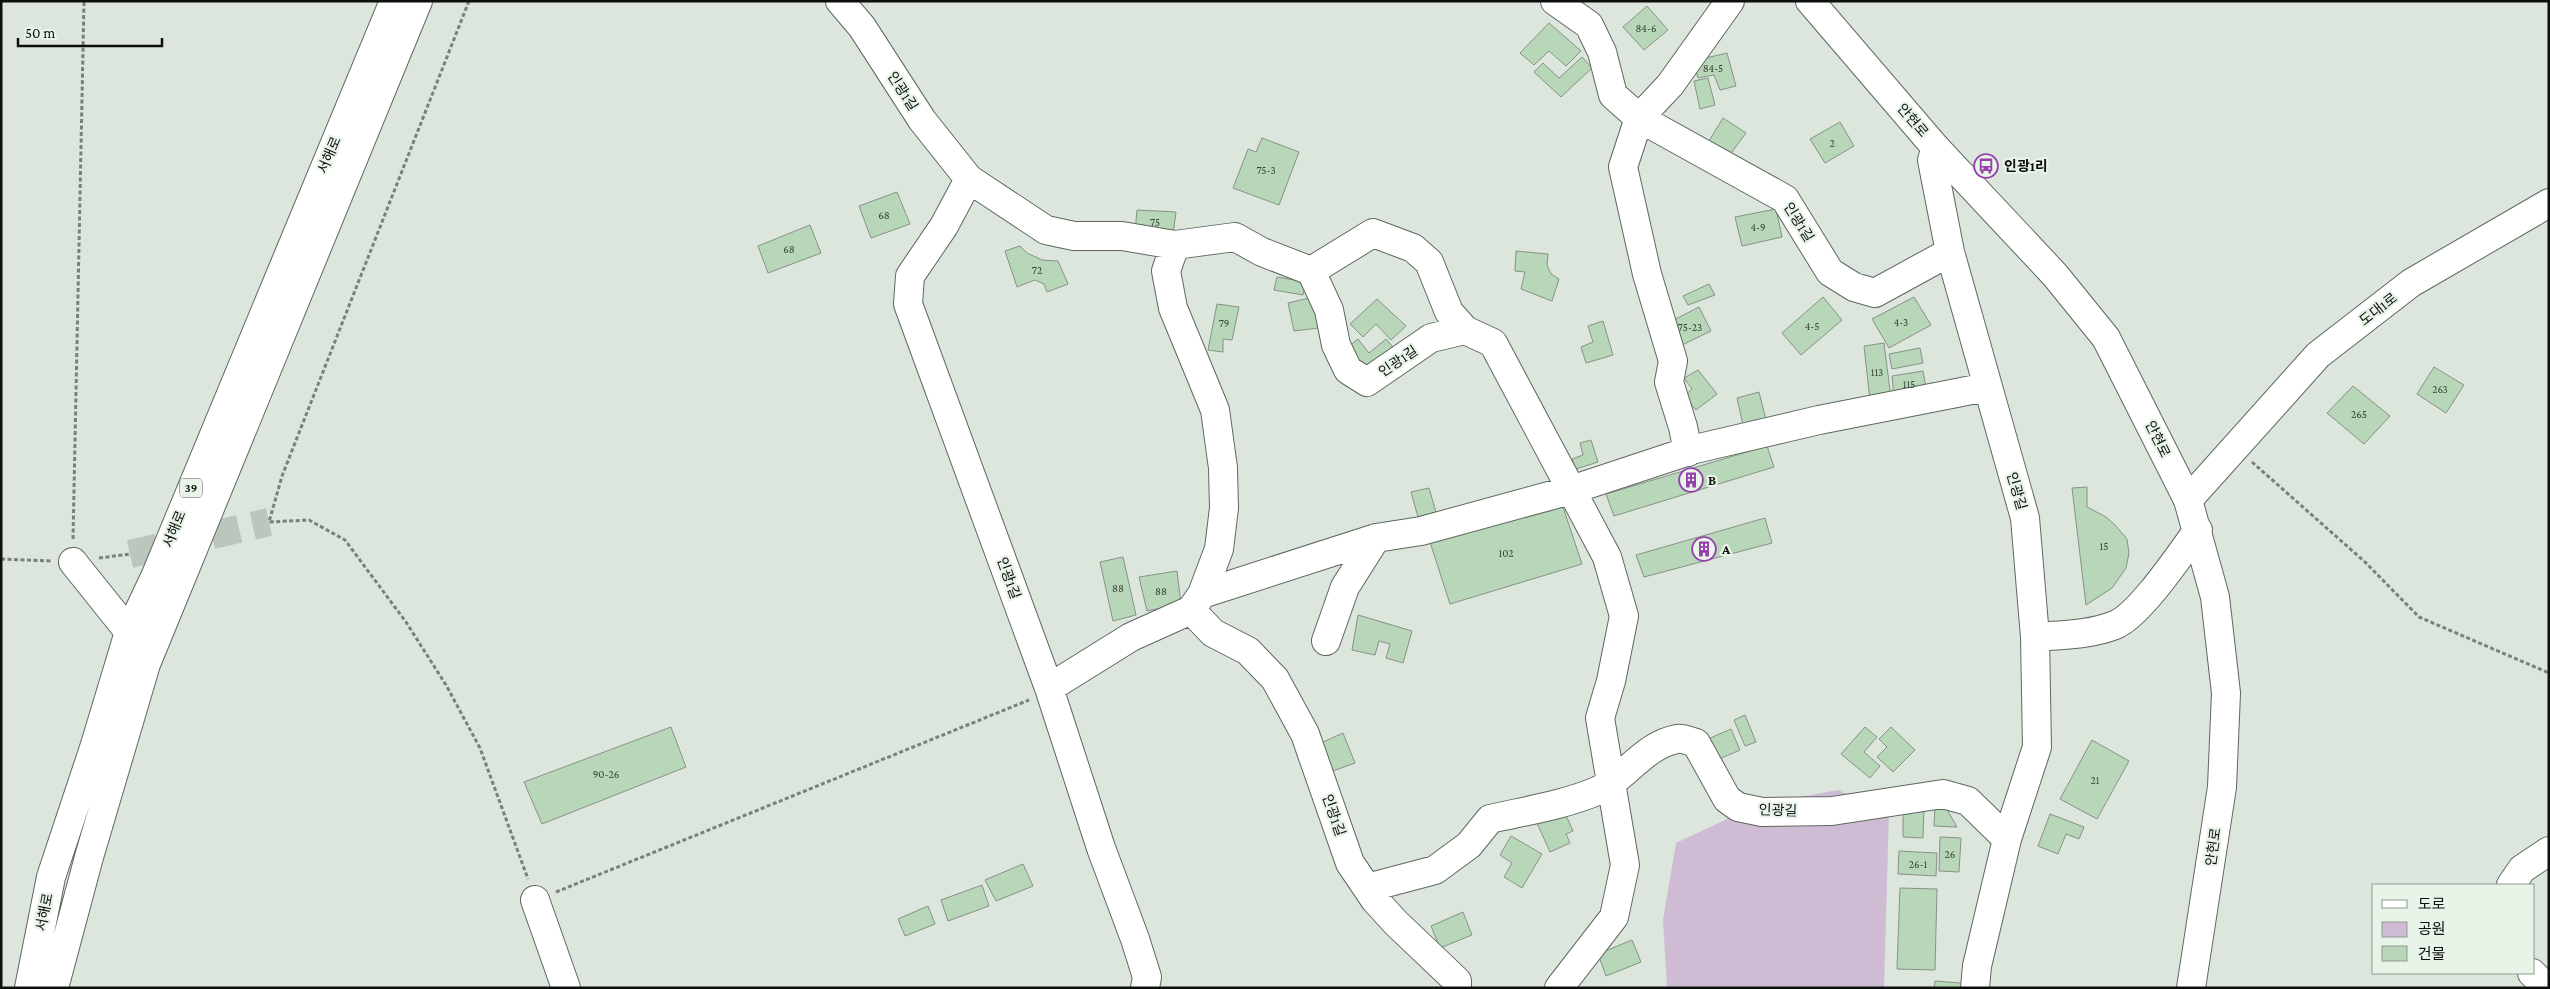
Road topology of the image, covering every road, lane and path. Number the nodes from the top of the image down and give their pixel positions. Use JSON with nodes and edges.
{"nodes":[{"id":1,"x":84,"y":1,"type":"edge"},
{"id":2,"x":394,"y":1,"type":"edge"},
{"id":3,"x":418,"y":1,"type":"edge"},
{"id":4,"x":469,"y":1,"type":"edge"},
{"id":5,"x":840,"y":1,"type":"edge"},
{"id":6,"x":1555,"y":1,"type":"edge"},
{"id":7,"x":1730,"y":1,"type":"edge"},
{"id":8,"x":1810,"y":1,"type":"edge"},
{"id":9,"x":1639,"y":118,"type":"junction"},
{"id":10,"x":1936,"y":148,"type":"junction"},
{"id":11,"x":969,"y":179,"type":"junction"},
{"id":12,"x":2549,"y":203,"type":"edge"},
{"id":13,"x":1176,"y":245,"type":"junction"},
{"id":14,"x":1950,"y":252,"type":"junction"},
{"id":15,"x":1311,"y":271,"type":"junction"},
{"id":16,"x":1465,"y":330,"type":"junction"},
{"id":17,"x":1987,"y":387,"type":"junction"},
{"id":18,"x":2234,"y":447,"type":"junction"},
{"id":19,"x":1688,"y":452,"type":"junction"},
{"id":20,"x":1571,"y":490,"type":"junction"},
{"id":21,"x":2188,"y":500,"type":"junction"},
{"id":22,"x":2198,"y":530,"type":"junction"},
{"id":23,"x":1376,"y":538,"type":"junction"},
{"id":24,"x":73,"y":562,"type":"joint"},
{"id":25,"x":1197,"y":602,"type":"junction"},
{"id":26,"x":129,"y":632,"type":"junction"},
{"id":27,"x":2035,"y":637,"type":"junction"},
{"id":28,"x":1326,"y":641,"type":"dead end"},
{"id":29,"x":2549,"y":673,"type":"edge"},
{"id":30,"x":1049,"y":688,"type":"junction"},
{"id":31,"x":1611,"y":783,"type":"junction"},
{"id":32,"x":2007,"y":839,"type":"junction"},
{"id":33,"x":2549,"y":851,"type":"edge"},
{"id":34,"x":2512,"y":884,"type":"edge"},
{"id":35,"x":1367,"y":888,"type":"junction"},
{"id":36,"x":535,"y":900,"type":"junction"},
{"id":37,"x":2533,"y":974,"type":"edge"},
{"id":38,"x":29,"y":988,"type":"edge"},
{"id":39,"x":54,"y":988,"type":"edge"},
{"id":40,"x":566,"y":988,"type":"edge"},
{"id":41,"x":1145,"y":988,"type":"edge"},
{"id":42,"x":1457,"y":988,"type":"edge"},
{"id":43,"x":1559,"y":988,"type":"edge"},
{"id":44,"x":1975,"y":988,"type":"edge"},
{"id":45,"x":2191,"y":988,"type":"edge"},
{"id":46,"x":2547,"y":988,"type":"edge"}],
"edges":[{"from":1,"to":24,"type":"path"},
{"from":2,"to":26,"type":"main road","name":"서해로","number":"39"},
{"from":3,"to":39,"type":"main road","name":"서해로","number":"39"},
{"from":4,"to":36,"type":"path"},
{"from":5,"to":11,"type":"main road","name":"인광1길"},
{"from":6,"to":9,"type":"main road","name":"인광1길"},
{"from":7,"to":9,"type":"main road"},
{"from":8,"to":10,"type":"main road","name":"안현로"},
{"from":9,"to":14,"type":"main road","name":"인광1길"},
{"from":9,"to":19,"type":"main road"},
{"from":10,"to":14,"type":"main road","name":"인광길"},
{"from":10,"to":21,"type":"main road","name":"안현로"},
{"from":11,"to":13,"type":"main road","name":"인광1길"},
{"from":11,"to":30,"type":"main road","name":"인광1길"},
{"from":12,"to":18,"type":"main road","name":"도대1로"},
{"from":13,"to":15,"type":"main road","name":"인광1길"},
{"from":13,"to":25,"type":"main road"},
{"from":14,"to":17,"type":"main road","name":"인광길"},
{"from":15,"to":16,"type":"main road"},
{"from":15,"to":16,"type":"main road","name":"인광1길"},
{"from":16,"to":20,"type":"main road"},
{"from":17,"to":19,"type":"main road"},
{"from":17,"to":27,"type":"main road","name":"인광길"},
{"from":18,"to":21,"type":"main road","name":"도대1로"},
{"from":18,"to":29,"type":"path"},
{"from":19,"to":20,"type":"main road"},
{"from":20,"to":23,"type":"main road"},
{"from":20,"to":31,"type":"main road"},
{"from":21,"to":22,"type":"main road","name":"안현로"},
{"from":22,"to":27,"type":"main road"},
{"from":22,"to":45,"type":"main road","name":"안현로"},
{"from":23,"to":25,"type":"main road"},
{"from":23,"to":28,"type":"main road"},
{"from":24,"to":26,"type":"main road"},
{"from":25,"to":30,"type":"main road"},
{"from":25,"to":35,"type":"main road","name":"인광1길"},
{"from":26,"to":38,"type":"main road","name":"서해로","number":"39"},
{"from":27,"to":32,"type":"main road","name":"인광길"},
{"from":30,"to":36,"type":"path"},
{"from":30,"to":41,"type":"main road","name":"인광1길"},
{"from":31,"to":32,"type":"main road","name":"인광길"},
{"from":31,"to":35,"type":"main road","name":"인광길"},
{"from":31,"to":43,"type":"main road"},
{"from":32,"to":44,"type":"main road","name":"인광길"},
{"from":33,"to":34,"type":"main road"},
{"from":35,"to":42,"type":"main road","name":"인광1길"},
{"from":36,"to":40,"type":"main road"},
{"from":37,"to":46,"type":"main road"}]}
